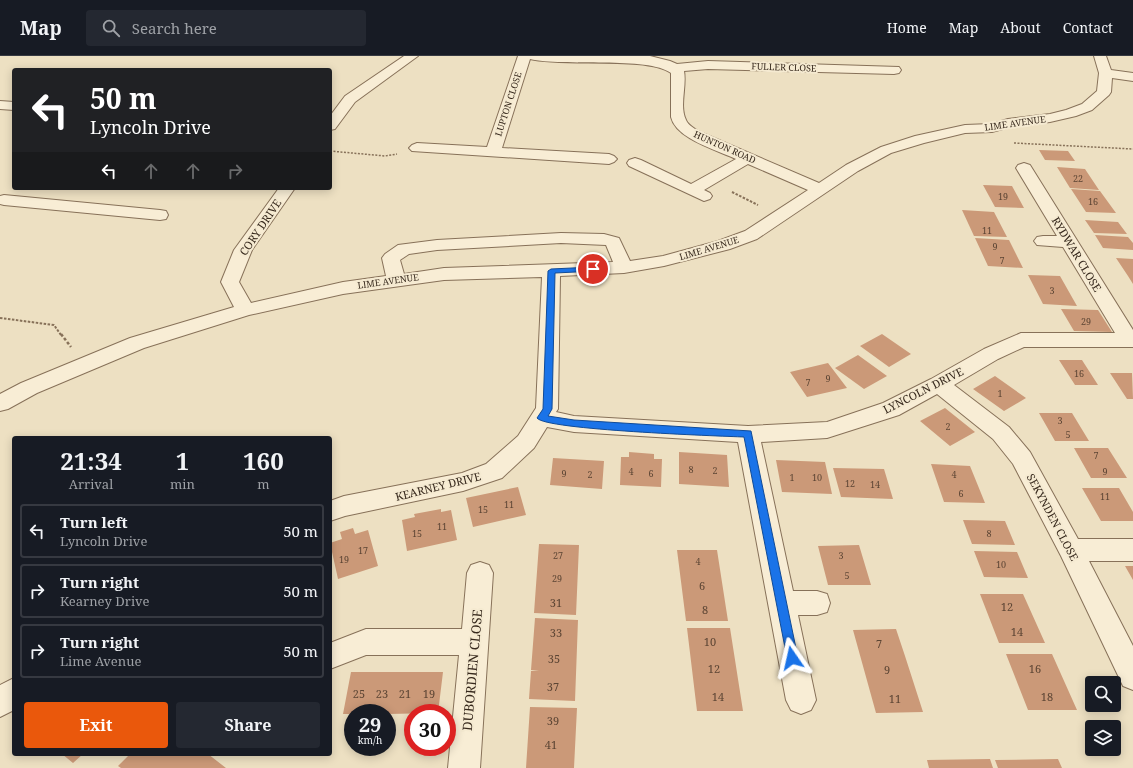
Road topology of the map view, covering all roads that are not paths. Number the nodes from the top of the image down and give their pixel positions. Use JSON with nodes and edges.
{"nodes":[{"id":1,"x":412,"y":56,"type":"edge"},
{"id":2,"x":524,"y":56,"type":"edge"},
{"id":3,"x":534,"y":56,"type":"edge"},
{"id":4,"x":887,"y":56,"type":"edge"},
{"id":5,"x":1100,"y":56,"type":"edge"},
{"id":6,"x":675,"y":68,"type":"junction"},
{"id":7,"x":894,"y":70,"type":"junction"},
{"id":8,"x":1106,"y":73,"type":"junction"},
{"id":9,"x":1133,"y":77,"type":"edge"},
{"id":10,"x":901,"y":84,"type":"dead end"},
{"id":11,"x":0,"y":105,"type":"edge"},
{"id":12,"x":12,"y":106,"type":"edge"},
{"id":13,"x":332,"y":123,"type":"edge"},
{"id":14,"x":417,"y":148,"type":"dead end"},
{"id":15,"x":493,"y":152,"type":"junction"},
{"id":16,"x":748,"y":158,"type":"junction"},
{"id":17,"x":609,"y":159,"type":"dead end"},
{"id":18,"x":635,"y":163,"type":"dead end"},
{"id":19,"x":1024,"y":168,"type":"dead end"},
{"id":20,"x":822,"y":189,"type":"junction"},
{"id":21,"x":16,"y":190,"type":"edge"},
{"id":22,"x":286,"y":190,"type":"edge"},
{"id":23,"x":2,"y":202,"type":"edge"},
{"id":24,"x":160,"y":215,"type":"dead end"},
{"id":25,"x":1043,"y":241,"type":"dead end"},
{"id":26,"x":1070,"y":242,"type":"junction"},
{"id":27,"x":624,"y":267,"type":"junction"},
{"id":28,"x":551,"y":271,"type":"junction"},
{"id":29,"x":396,"y":280,"type":"junction"},
{"id":30,"x":246,"y":310,"type":"junction"},
{"id":31,"x":1131,"y":340,"type":"edge"},
{"id":32,"x":939,"y":384,"type":"junction"},
{"id":33,"x":0,"y":403,"type":"edge"},
{"id":34,"x":542,"y":418,"type":"junction"},
{"id":35,"x":748,"y":434,"type":"junction"},
{"id":36,"x":332,"y":510,"type":"edge"},
{"id":37,"x":1071,"y":550,"type":"junction"},
{"id":38,"x":1133,"y":550,"type":"edge"},
{"id":39,"x":480,"y":573,"type":"dead end"},
{"id":40,"x":781,"y":603,"type":"junction"},
{"id":41,"x":817,"y":603,"type":"dead end"},
{"id":42,"x":475,"y":642,"type":"junction"},
{"id":43,"x":332,"y":655,"type":"edge"},
{"id":44,"x":1133,"y":676,"type":"edge"},
{"id":45,"x":12,"y":694,"type":"edge"},
{"id":46,"x":801,"y":700,"type":"dead end"},
{"id":47,"x":0,"y":703,"type":"edge"},
{"id":48,"x":464,"y":768,"type":"edge"}],
"edges":[{"from":1,"to":13,"type":"street"},
{"from":2,"to":15,"type":"street","name":"LUPTON CLOSE"},
{"from":3,"to":6,"type":"street"},
{"from":4,"to":7,"type":"street"},
{"from":5,"to":8,"type":"street","name":"LIME AVENUE"},
{"from":6,"to":7,"type":"street","name":"FULLER CLOSE"},
{"from":6,"to":16,"type":"street","name":"HUNTON ROAD"},
{"from":7,"to":10,"type":"street"},
{"from":8,"to":9,"type":"street"},
{"from":8,"to":20,"type":"street","name":"LIME AVENUE"},
{"from":11,"to":12,"type":"street"},
{"from":14,"to":15,"type":"street","name":"LUPTON CLOSE"},
{"from":15,"to":17,"type":"street","name":"LUPTON CLOSE"},
{"from":16,"to":18,"type":"street"},
{"from":16,"to":20,"type":"street","name":"HUNTON ROAD"},
{"from":19,"to":26,"type":"street","name":"RYDWAR CLOSE"},
{"from":20,"to":27,"type":"street","name":"LIME AVENUE"},
{"from":21,"to":23,"type":"street"},
{"from":22,"to":30,"type":"street","name":"CORY DRIVE"},
{"from":23,"to":24,"type":"street"},
{"from":25,"to":26,"type":"street"},
{"from":26,"to":31,"type":"street","name":"RYDWAR CLOSE"},
{"from":27,"to":28,"type":"street","name":"LIME AVENUE"},
{"from":27,"to":29,"type":"street"},
{"from":28,"to":29,"type":"street","name":"LIME AVENUE"},
{"from":28,"to":34,"type":"street","name":"KEARNEY DRIVE"},
{"from":29,"to":30,"type":"street","name":"LIME AVENUE"},
{"from":30,"to":33,"type":"street","name":"LIME AVENUE"},
{"from":31,"to":32,"type":"street","name":"LYNCOLN DRIVE"},
{"from":32,"to":35,"type":"street","name":"LYNCOLN DRIVE"},
{"from":32,"to":37,"type":"street","name":"SEKYNDEN CLOSE"},
{"from":34,"to":35,"type":"street","name":"LYNCOLN DRIVE"},
{"from":34,"to":36,"type":"street","name":"KEARNEY DRIVE"},
{"from":35,"to":40,"type":"street"},
{"from":37,"to":38,"type":"street"},
{"from":37,"to":44,"type":"street","name":"SEKYNDEN CLOSE"},
{"from":39,"to":42,"type":"street","name":"DUBORDIEN CLOSE"},
{"from":40,"to":41,"type":"street"},
{"from":40,"to":46,"type":"street"},
{"from":42,"to":43,"type":"street"},
{"from":42,"to":48,"type":"street","name":"DUBORDIEN CLOSE"},
{"from":45,"to":47,"type":"street"}]}
